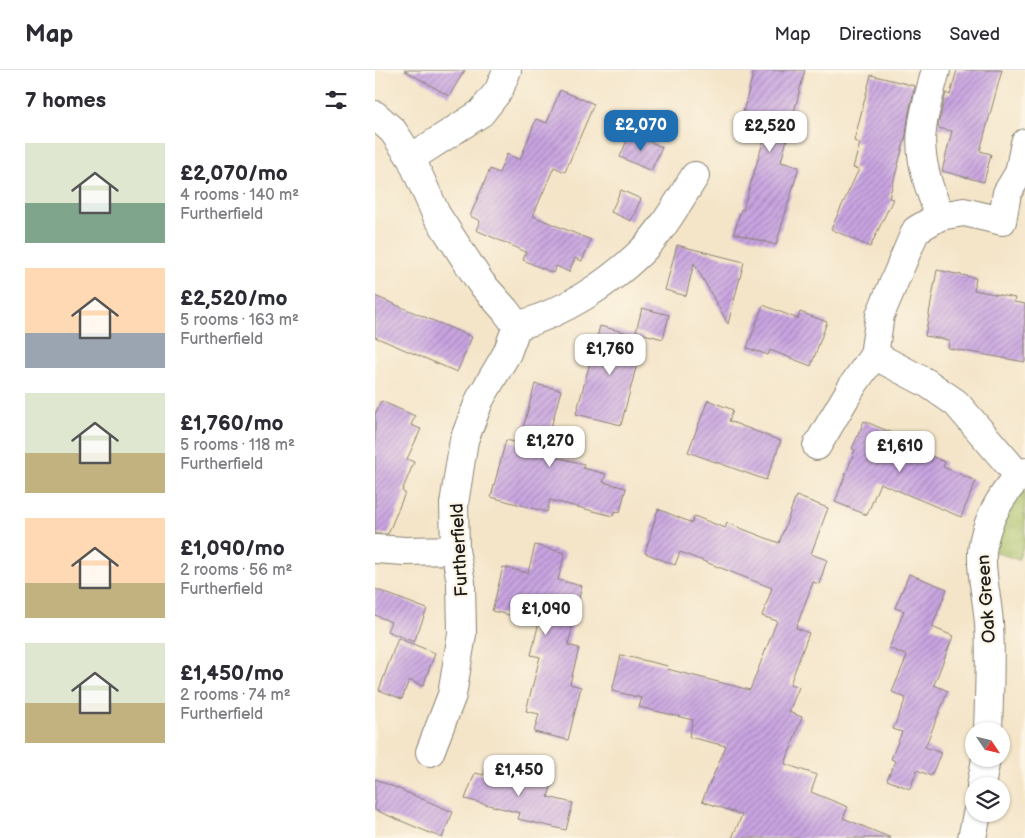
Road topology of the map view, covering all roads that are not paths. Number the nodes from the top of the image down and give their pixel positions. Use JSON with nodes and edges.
{"nodes":[{"id":1,"x":507,"y":70,"type":"edge"},
{"id":2,"x":934,"y":70,"type":"edge"},
{"id":3,"x":375,"y":115,"type":"edge"},
{"id":4,"x":1025,"y":143,"type":"edge"},
{"id":5,"x":411,"y":158,"type":"junction"},
{"id":6,"x":695,"y":176,"type":"dead end"},
{"id":7,"x":940,"y":216,"type":"junction"},
{"id":8,"x":517,"y":326,"type":"junction"},
{"id":9,"x":874,"y":355,"type":"junction"},
{"id":10,"x":817,"y":446,"type":"dead end"},
{"id":11,"x":1022,"y":474,"type":"edge"},
{"id":12,"x":375,"y":549,"type":"edge"},
{"id":13,"x":455,"y":550,"type":"junction"},
{"id":14,"x":988,"y":722,"type":"edge"},
{"id":15,"x":430,"y":752,"type":"dead end"},
{"id":16,"x":975,"y":822,"type":"edge"},
{"id":17,"x":972,"y":838,"type":"edge"}],
"edges":[{"from":1,"to":5,"type":"street"},
{"from":2,"to":7,"type":"street"},
{"from":3,"to":5,"type":"street"},
{"from":4,"to":7,"type":"street"},
{"from":5,"to":8,"type":"street"},
{"from":6,"to":8,"type":"street"},
{"from":7,"to":9,"type":"street"},
{"from":8,"to":13,"type":"street","name":"Furtherfield"},
{"from":9,"to":10,"type":"street"},
{"from":9,"to":11,"type":"street","name":"Oak Green"},
{"from":11,"to":14,"type":"street","name":"Oak Green"},
{"from":12,"to":13,"type":"street"},
{"from":13,"to":15,"type":"street","name":"Furtherfield"},
{"from":16,"to":17,"type":"street"}]}
